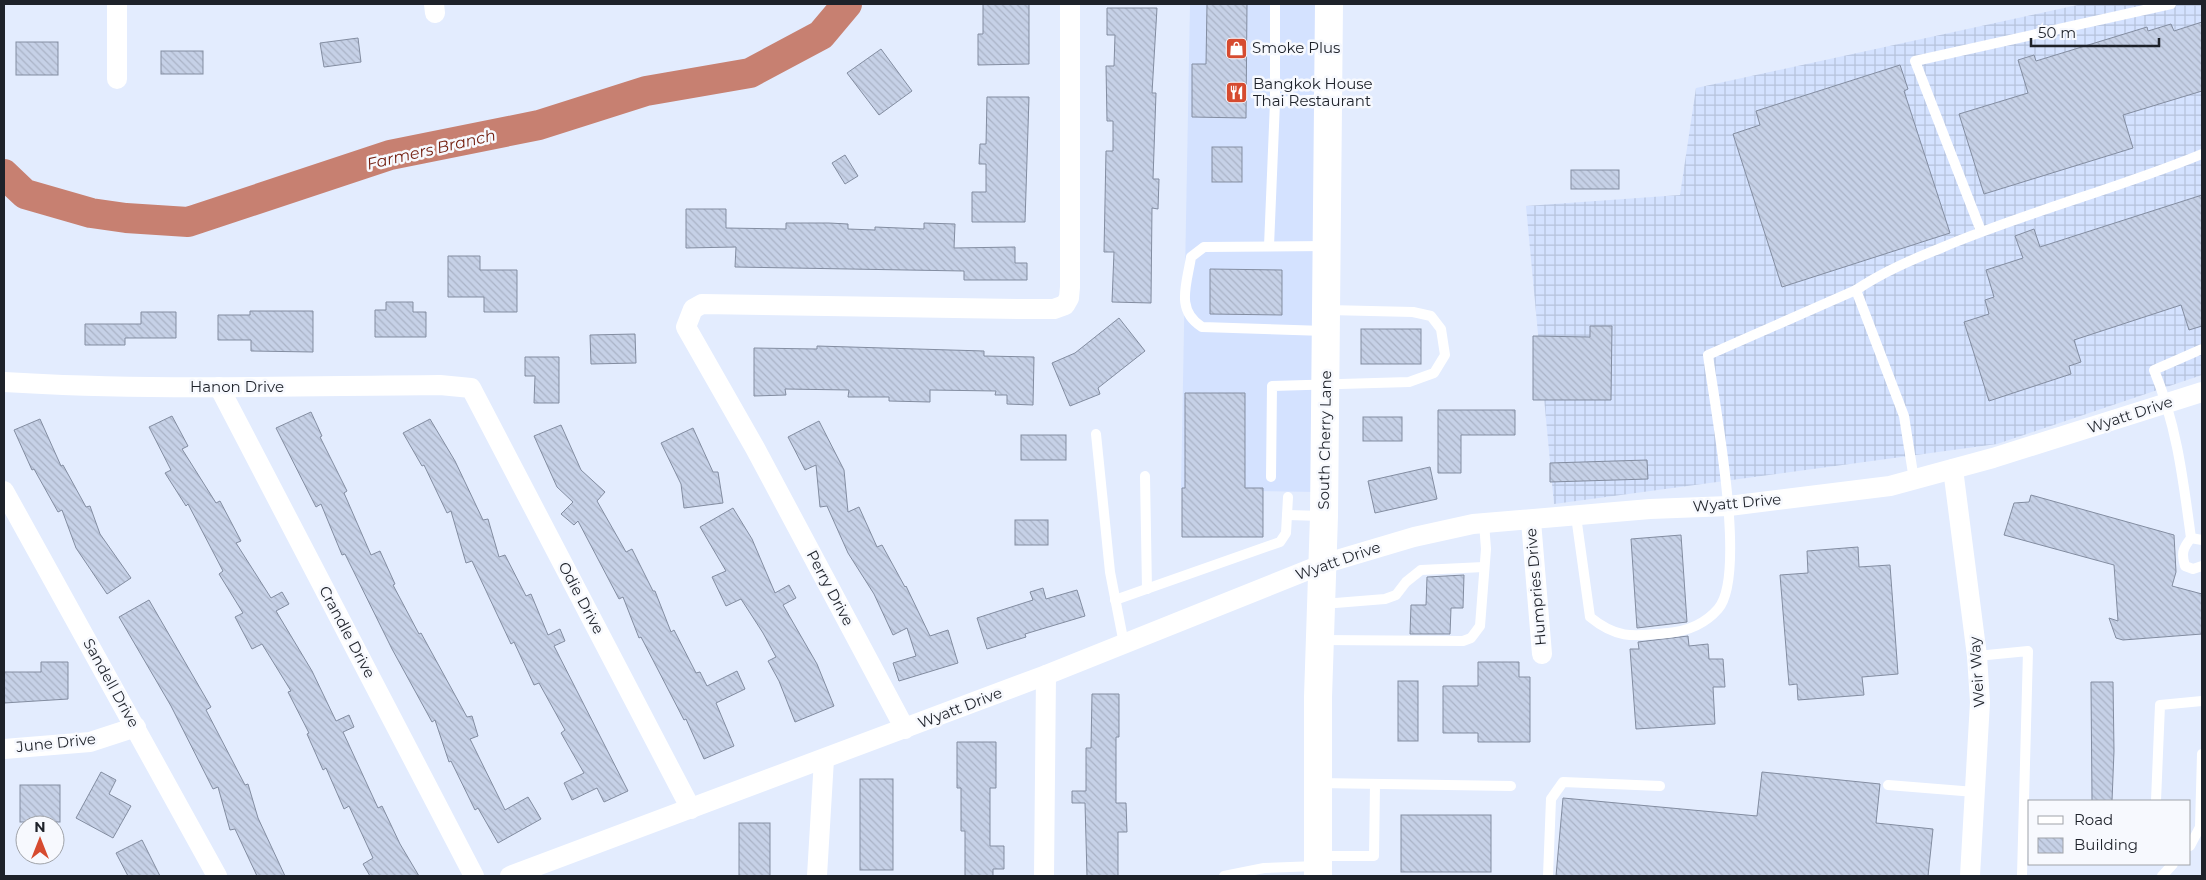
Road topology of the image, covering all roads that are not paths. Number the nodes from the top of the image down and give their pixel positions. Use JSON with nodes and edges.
{"nodes":[{"id":1,"x":118,"y":4,"type":"edge"},
{"id":2,"x":1070,"y":4,"type":"edge"},
{"id":3,"x":1276,"y":4,"type":"edge"},
{"id":4,"x":1329,"y":4,"type":"edge"},
{"id":5,"x":2171,"y":4,"type":"edge"},
{"id":6,"x":117,"y":79,"type":"dead end"},
{"id":7,"x":1328,"y":99,"type":"junction"},
{"id":8,"x":1275,"y":102,"type":"junction"},
{"id":9,"x":2202,"y":154,"type":"edge"},
{"id":10,"x":1981,"y":231,"type":"junction"},
{"id":11,"x":1269,"y":246,"type":"junction"},
{"id":12,"x":1327,"y":246,"type":"junction"},
{"id":13,"x":1856,"y":290,"type":"junction"},
{"id":14,"x":1326,"y":320,"type":"junction"},
{"id":15,"x":2202,"y":349,"type":"edge"},
{"id":16,"x":4,"y":382,"type":"edge"},
{"id":17,"x":1326,"y":385,"type":"junction"},
{"id":18,"x":220,"y":387,"type":"junction"},
{"id":19,"x":471,"y":388,"type":"joint"},
{"id":20,"x":2202,"y":392,"type":"edge"},
{"id":21,"x":2168,"y":403,"type":"junction"},
{"id":22,"x":1096,"y":434,"type":"dead end"},
{"id":23,"x":1953,"y":469,"type":"junction"},
{"id":24,"x":1146,"y":476,"type":"dead end"},
{"id":25,"x":1271,"y":477,"type":"dead end"},
{"id":26,"x":1914,"y":480,"type":"junction"},
{"id":27,"x":4,"y":492,"type":"edge"},
{"id":28,"x":1288,"y":497,"type":"dead end"},
{"id":29,"x":1729,"y":506,"type":"junction"},
{"id":30,"x":1287,"y":515,"type":"junction"},
{"id":31,"x":10,"y":516,"type":"edge"},
{"id":32,"x":1324,"y":516,"type":"junction"},
{"id":33,"x":1576,"y":516,"type":"junction"},
{"id":34,"x":1531,"y":521,"type":"junction"},
{"id":35,"x":1484,"y":523,"type":"junction"},
{"id":36,"x":2191,"y":538,"type":"junction"},
{"id":37,"x":2202,"y":540,"type":"edge"},
{"id":38,"x":1323,"y":564,"type":"junction"},
{"id":39,"x":2202,"y":566,"type":"edge"},
{"id":40,"x":1484,"y":567,"type":"junction"},
{"id":41,"x":1147,"y":589,"type":"junction"},
{"id":42,"x":1115,"y":600,"type":"junction"},
{"id":43,"x":1322,"y":604,"type":"junction"},
{"id":44,"x":1320,"y":640,"type":"junction"},
{"id":45,"x":1124,"y":644,"type":"junction"},
{"id":46,"x":1542,"y":654,"type":"dead end"},
{"id":47,"x":1977,"y":656,"type":"junction"},
{"id":48,"x":1046,"y":675,"type":"junction"},
{"id":49,"x":2202,"y":701,"type":"edge"},
{"id":50,"x":136,"y":727,"type":"junction"},
{"id":51,"x":905,"y":729,"type":"junction"},
{"id":52,"x":4,"y":749,"type":"edge"},
{"id":53,"x":2202,"y":754,"type":"edge"},
{"id":54,"x":824,"y":759,"type":"junction"},
{"id":55,"x":1318,"y":783,"type":"junction"},
{"id":56,"x":1375,"y":785,"type":"junction"},
{"id":57,"x":1888,"y":785,"type":"dead end"},
{"id":58,"x":1511,"y":786,"type":"dead end"},
{"id":59,"x":1660,"y":786,"type":"dead end"},
{"id":60,"x":1975,"y":792,"type":"junction"},
{"id":61,"x":2156,"y":800,"type":"edge"},
{"id":62,"x":691,"y":808,"type":"junction"},
{"id":63,"x":2191,"y":844,"type":"edge"},
{"id":64,"x":2171,"y":865,"type":"edge"},
{"id":65,"x":1318,"y":866,"type":"edge"},
{"id":66,"x":217,"y":876,"type":"edge"},
{"id":67,"x":474,"y":876,"type":"edge"},
{"id":68,"x":510,"y":876,"type":"edge"},
{"id":69,"x":817,"y":876,"type":"edge"},
{"id":70,"x":1044,"y":876,"type":"edge"},
{"id":71,"x":1224,"y":876,"type":"edge"},
{"id":72,"x":1548,"y":876,"type":"edge"},
{"id":73,"x":1970,"y":876,"type":"edge"},
{"id":74,"x":2022,"y":876,"type":"edge"},
{"id":75,"x":2162,"y":876,"type":"edge"}],
"edges":[{"from":1,"to":6,"type":"street"},
{"from":2,"to":51,"type":"street","name":"Perry Drive"},
{"from":3,"to":8,"type":"lane"},
{"from":4,"to":7,"type":"street","name":"South Cherry Lane"},
{"from":5,"to":10,"type":"lane"},
{"from":7,"to":8,"type":"lane"},
{"from":7,"to":12,"type":"street","name":"South Cherry Lane"},
{"from":8,"to":11,"type":"lane"},
{"from":9,"to":10,"type":"lane"},
{"from":10,"to":13,"type":"lane"},
{"from":11,"to":12,"type":"lane"},
{"from":11,"to":14,"type":"lane"},
{"from":12,"to":14,"type":"street","name":"South Cherry Lane"},
{"from":13,"to":26,"type":"lane"},
{"from":13,"to":29,"type":"lane"},
{"from":14,"to":17,"type":"street","name":"South Cherry Lane"},
{"from":14,"to":17,"type":"lane"},
{"from":15,"to":21,"type":"lane"},
{"from":16,"to":18,"type":"street","name":"Hanon Drive"},
{"from":17,"to":25,"type":"lane"},
{"from":17,"to":32,"type":"street","name":"South Cherry Lane"},
{"from":18,"to":19,"type":"street","name":"Hanon Drive"},
{"from":18,"to":67,"type":"street","name":"Crandle Drive"},
{"from":19,"to":62,"type":"street","name":"Odie Drive"},
{"from":20,"to":21,"type":"street","name":"Wyatt Drive"},
{"from":21,"to":23,"type":"street","name":"Wyatt Drive"},
{"from":21,"to":36,"type":"lane"},
{"from":22,"to":42,"type":"lane"},
{"from":23,"to":26,"type":"street","name":"Wyatt Drive"},
{"from":23,"to":47,"type":"street","name":"Weir Way"},
{"from":24,"to":41,"type":"lane"},
{"from":26,"to":29,"type":"street","name":"Wyatt Drive"},
{"from":27,"to":31,"type":"street","name":"Sandell Drive"},
{"from":28,"to":30,"type":"lane"},
{"from":29,"to":33,"type":"street","name":"Wyatt Drive"},
{"from":29,"to":33,"type":"lane"},
{"from":30,"to":32,"type":"lane"},
{"from":30,"to":41,"type":"lane"},
{"from":31,"to":50,"type":"street","name":"Sandell Drive"},
{"from":32,"to":38,"type":"street","name":"South Cherry Lane"},
{"from":33,"to":34,"type":"street","name":"Wyatt Drive"},
{"from":34,"to":35,"type":"street","name":"Wyatt Drive"},
{"from":34,"to":46,"type":"street","name":"Humpries Drive"},
{"from":35,"to":38,"type":"street","name":"Wyatt Drive"},
{"from":35,"to":40,"type":"lane"},
{"from":36,"to":37,"type":"lane"},
{"from":36,"to":39,"type":"lane"},
{"from":38,"to":43,"type":"street","name":"South Cherry Lane"},
{"from":38,"to":45,"type":"street","name":"Wyatt Drive"},
{"from":40,"to":43,"type":"lane"},
{"from":40,"to":44,"type":"lane"},
{"from":41,"to":42,"type":"lane"},
{"from":42,"to":45,"type":"lane"},
{"from":43,"to":44,"type":"street","name":"South Cherry Lane"},
{"from":44,"to":55,"type":"street","name":"South Cherry Lane"},
{"from":45,"to":48,"type":"street","name":"Wyatt Drive"},
{"from":47,"to":60,"type":"street","name":"Weir Way"},
{"from":47,"to":74,"type":"lane"},
{"from":48,"to":51,"type":"street","name":"Wyatt Drive"},
{"from":48,"to":70,"type":"street"},
{"from":49,"to":61,"type":"lane"},
{"from":50,"to":52,"type":"street","name":"June Drive"},
{"from":50,"to":66,"type":"street","name":"Sandell Drive"},
{"from":51,"to":54,"type":"street","name":"Wyatt Drive"},
{"from":53,"to":63,"type":"lane"},
{"from":54,"to":62,"type":"street","name":"Wyatt Drive"},
{"from":54,"to":69,"type":"street"},
{"from":55,"to":56,"type":"lane"},
{"from":55,"to":65,"type":"street","name":"South Cherry Lane"},
{"from":56,"to":58,"type":"lane"},
{"from":56,"to":65,"type":"lane"},
{"from":57,"to":60,"type":"lane"},
{"from":59,"to":72,"type":"lane"},
{"from":60,"to":73,"type":"street","name":"Weir Way"},
{"from":62,"to":68,"type":"street","name":"Wyatt Drive"},
{"from":64,"to":75,"type":"lane"},
{"from":65,"to":71,"type":"lane"}]}
